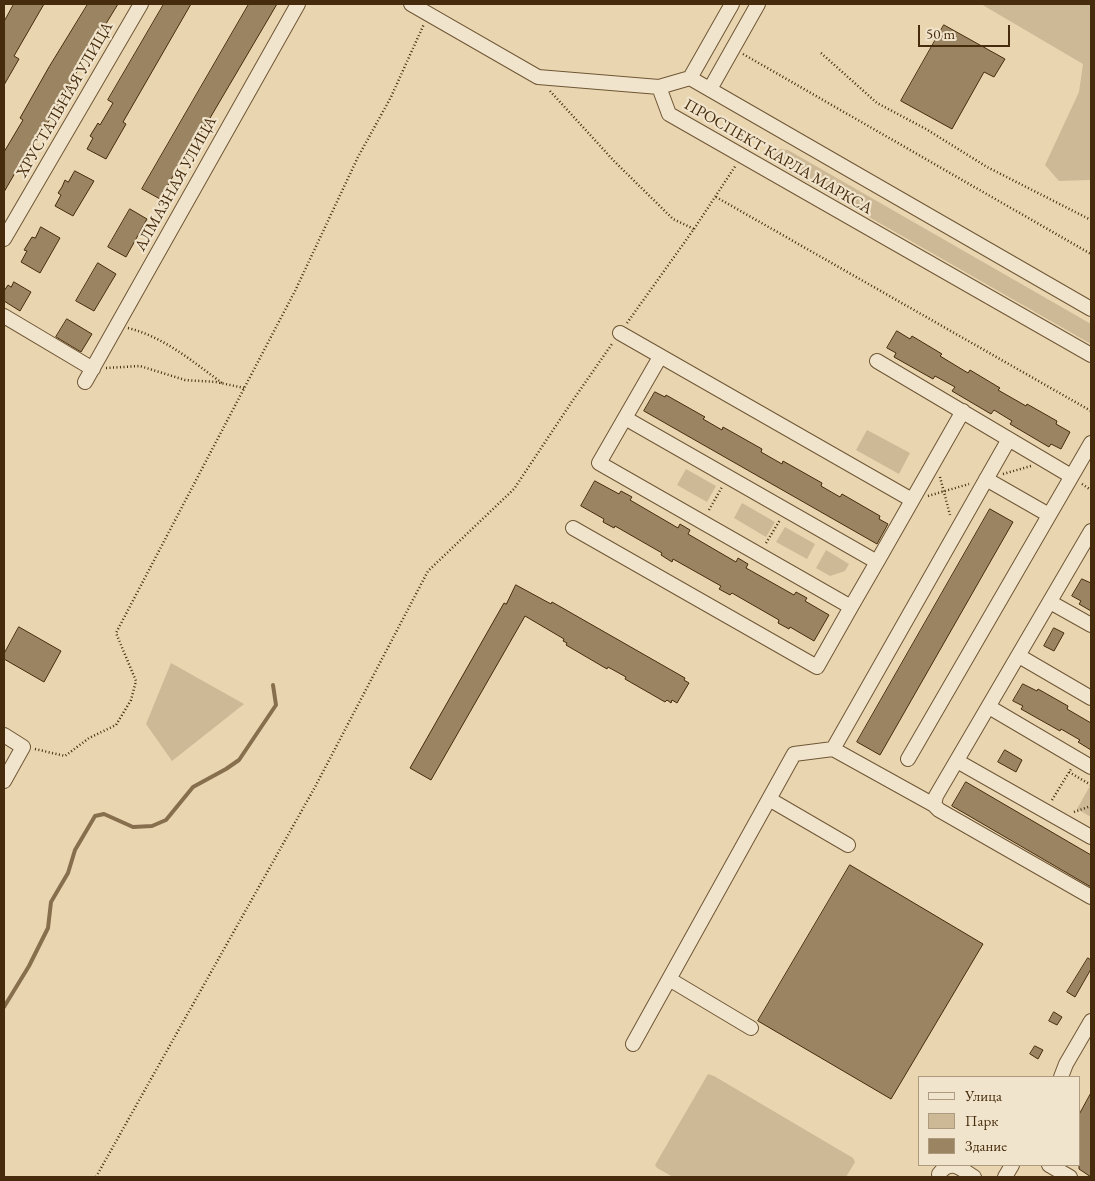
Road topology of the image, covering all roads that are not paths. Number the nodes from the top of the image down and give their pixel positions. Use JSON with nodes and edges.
{"nodes":[{"id":1,"x":141,"y":4,"type":"edge"},
{"id":2,"x":298,"y":4,"type":"edge"},
{"id":3,"x":411,"y":4,"type":"edge"},
{"id":4,"x":732,"y":4,"type":"edge"},
{"id":5,"x":758,"y":4,"type":"edge"},
{"id":6,"x":690,"y":78,"type":"junction"},
{"id":7,"x":659,"y":86,"type":"junction"},
{"id":8,"x":710,"y":89,"type":"junction"},
{"id":9,"x":4,"y":239,"type":"edge"},
{"id":10,"x":1091,"y":309,"type":"edge"},
{"id":11,"x":4,"y":316,"type":"edge"},
{"id":12,"x":620,"y":333,"type":"road end"},
{"id":13,"x":1091,"y":355,"type":"edge"},
{"id":14,"x":660,"y":356,"type":"junction"},
{"id":15,"x":877,"y":362,"type":"dead end"},
{"id":16,"x":92,"y":369,"type":"junction"},
{"id":17,"x":85,"y":382,"type":"dead end"},
{"id":18,"x":963,"y":411,"type":"junction"},
{"id":19,"x":625,"y":418,"type":"junction"},
{"id":20,"x":1009,"y":439,"type":"junction"},
{"id":21,"x":1091,"y":443,"type":"edge"},
{"id":22,"x":1071,"y":476,"type":"junction"},
{"id":23,"x":986,"y":479,"type":"junction"},
{"id":24,"x":912,"y":500,"type":"junction"},
{"id":25,"x":1049,"y":515,"type":"junction"},
{"id":26,"x":573,"y":528,"type":"dead end"},
{"id":27,"x":1091,"y":531,"type":"edge"},
{"id":28,"x":1086,"y":553,"type":"edge"},
{"id":29,"x":877,"y":562,"type":"junction"},
{"id":30,"x":1050,"y":602,"type":"junction"},
{"id":31,"x":851,"y":607,"type":"junction"},
{"id":32,"x":1091,"y":625,"type":"edge"},
{"id":33,"x":1019,"y":656,"type":"junction"},
{"id":34,"x":1091,"y":698,"type":"edge"},
{"id":35,"x":989,"y":707,"type":"junction"},
{"id":36,"x":4,"y":735,"type":"edge"},
{"id":37,"x":833,"y":749,"type":"junction"},
{"id":38,"x":908,"y":759,"type":"dead end"},
{"id":39,"x":957,"y":761,"type":"junction"},
{"id":40,"x":1091,"y":767,"type":"edge"},
{"id":41,"x":4,"y":781,"type":"edge"},
{"id":42,"x":769,"y":799,"type":"junction"},
{"id":43,"x":934,"y":805,"type":"junction"},
{"id":44,"x":1091,"y":837,"type":"edge"},
{"id":45,"x":848,"y":845,"type":"dead end"},
{"id":46,"x":1091,"y":897,"type":"edge"},
{"id":47,"x":669,"y":979,"type":"junction"},
{"id":48,"x":1091,"y":1021,"type":"edge"},
{"id":49,"x":751,"y":1028,"type":"dead end"},
{"id":50,"x":633,"y":1044,"type":"dead end"},
{"id":51,"x":1061,"y":1076,"type":"edge"},
{"id":52,"x":949,"y":1166,"type":"edge"},
{"id":53,"x":955,"y":1166,"type":"edge"},
{"id":54,"x":1011,"y":1166,"type":"edge"},
{"id":55,"x":1051,"y":1166,"type":"edge"},
{"id":56,"x":941,"y":1176,"type":"edge"},
{"id":57,"x":974,"y":1177,"type":"edge"},
{"id":58,"x":1005,"y":1177,"type":"edge"},
{"id":59,"x":1070,"y":1177,"type":"edge"}],
"edges":[{"from":1,"to":9,"type":"street","name":"ХРУСТАЛЬНАЯ УЛИЦА"},
{"from":2,"to":16,"type":"street","name":"АЛМАЗНАЯ УЛИЦА"},
{"from":3,"to":7,"type":"street"},
{"from":4,"to":6,"type":"street"},
{"from":5,"to":8,"type":"street"},
{"from":6,"to":7,"type":"street","name":"ПРОСПЕКТ КАРЛА МАРКСА"},
{"from":6,"to":8,"type":"street","name":"ПРОСПЕКТ КАРЛА МАРКСА"},
{"from":7,"to":13,"type":"street","name":"ПРОСПЕКТ КАРЛА МАРКСА"},
{"from":8,"to":10,"type":"street","name":"ПРОСПЕКТ КАРЛА МАРКСА"},
{"from":11,"to":16,"type":"street"},
{"from":12,"to":14,"type":"street"},
{"from":14,"to":19,"type":"street"},
{"from":14,"to":24,"type":"street"},
{"from":15,"to":18,"type":"street"},
{"from":16,"to":17,"type":"street","name":"АЛМАЗНАЯ УЛИЦА"},
{"from":18,"to":20,"type":"street"},
{"from":18,"to":24,"type":"street"},
{"from":19,"to":29,"type":"street"},
{"from":19,"to":31,"type":"street"},
{"from":20,"to":22,"type":"street"},
{"from":20,"to":23,"type":"street"},
{"from":21,"to":22,"type":"street"},
{"from":22,"to":25,"type":"street"},
{"from":23,"to":25,"type":"street"},
{"from":23,"to":37,"type":"street"},
{"from":24,"to":29,"type":"street"},
{"from":25,"to":38,"type":"street"},
{"from":26,"to":31,"type":"street"},
{"from":27,"to":28,"type":"street"},
{"from":28,"to":30,"type":"street"},
{"from":29,"to":31,"type":"street"},
{"from":30,"to":32,"type":"street"},
{"from":30,"to":33,"type":"street"},
{"from":33,"to":34,"type":"street"},
{"from":33,"to":35,"type":"street"},
{"from":35,"to":39,"type":"street"},
{"from":35,"to":40,"type":"street"},
{"from":36,"to":41,"type":"street"},
{"from":37,"to":42,"type":"street"},
{"from":37,"to":43,"type":"street"},
{"from":39,"to":43,"type":"street"},
{"from":39,"to":44,"type":"street"},
{"from":42,"to":45,"type":"street"},
{"from":42,"to":47,"type":"street"},
{"from":43,"to":46,"type":"street"},
{"from":47,"to":49,"type":"street"},
{"from":47,"to":50,"type":"street"},
{"from":48,"to":51,"type":"street"},
{"from":52,"to":56,"type":"street"},
{"from":53,"to":57,"type":"street"},
{"from":54,"to":58,"type":"street"},
{"from":55,"to":59,"type":"street"}]}
